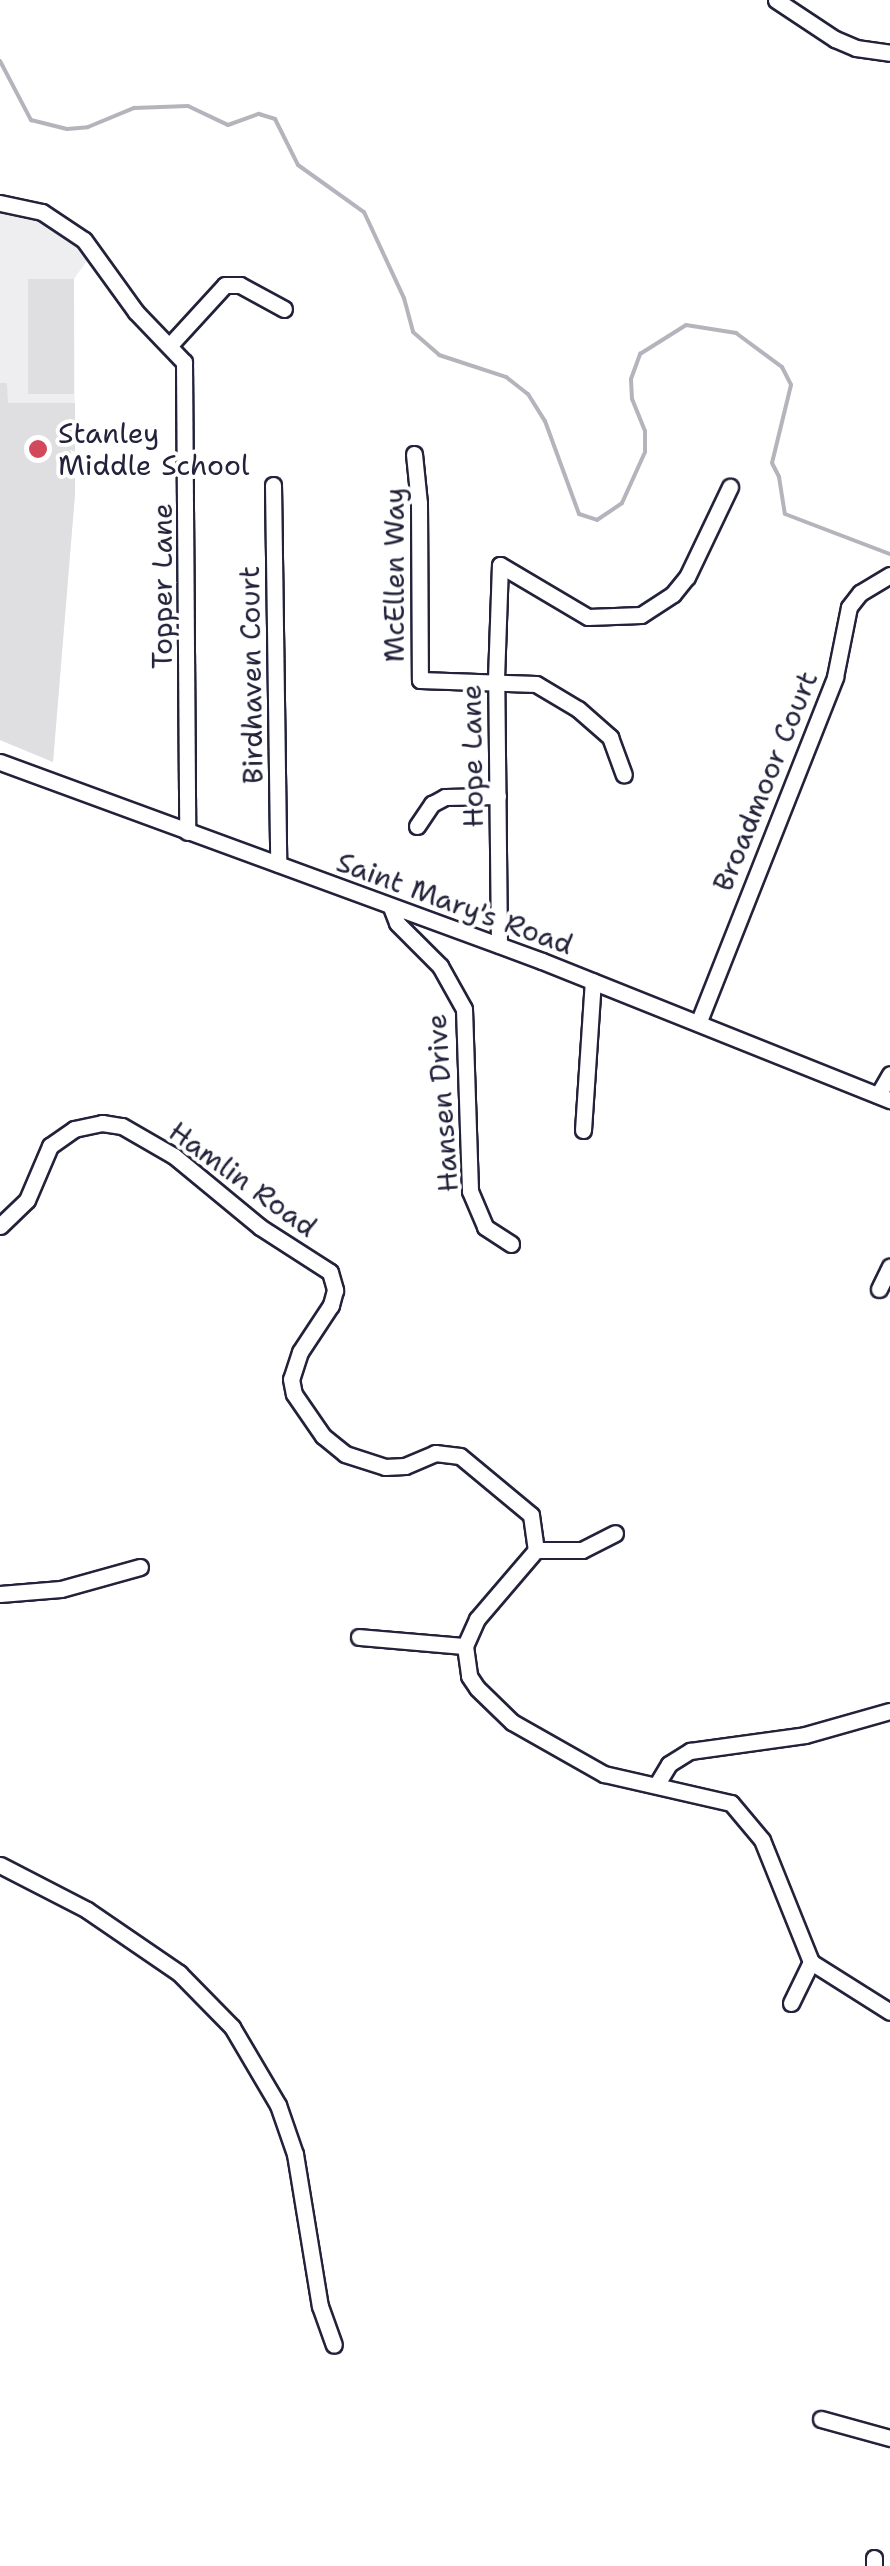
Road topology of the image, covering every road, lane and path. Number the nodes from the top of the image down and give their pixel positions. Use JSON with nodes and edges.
{"nodes":[{"id":1,"x":776,"y":0,"type":"edge"},
{"id":2,"x":890,"y":53,"type":"edge"},
{"id":3,"x":0,"y":203,"type":"edge"},
{"id":4,"x":284,"y":309,"type":"dead end"},
{"id":5,"x":170,"y":345,"type":"junction"},
{"id":6,"x":414,"y":454,"type":"dead end"},
{"id":7,"x":273,"y":484,"type":"dead end"},
{"id":8,"x":730,"y":487,"type":"dead end"},
{"id":9,"x":887,"y":576,"type":"edge"},
{"id":10,"x":496,"y":680,"type":"junction"},
{"id":11,"x":0,"y":762,"type":"edge"},
{"id":12,"x":624,"y":774,"type":"dead end"},
{"id":13,"x":498,"y":796,"type":"junction"},
{"id":14,"x":417,"y":826,"type":"dead end"},
{"id":15,"x":187,"y":832,"type":"junction"},
{"id":16,"x":278,"y":864,"type":"junction"},
{"id":17,"x":391,"y":906,"type":"junction"},
{"id":18,"x":499,"y":945,"type":"junction"},
{"id":19,"x":593,"y":981,"type":"junction"},
{"id":20,"x":699,"y":1021,"type":"junction"},
{"id":21,"x":890,"y":1074,"type":"edge"},
{"id":22,"x":884,"y":1098,"type":"edge"},
{"id":23,"x":583,"y":1130,"type":"dead end"},
{"id":24,"x":0,"y":1226,"type":"edge"},
{"id":25,"x":512,"y":1244,"type":"dead end"},
{"id":26,"x":890,"y":1266,"type":"edge"},
{"id":27,"x":880,"y":1289,"type":"dead end"},
{"id":28,"x":615,"y":1534,"type":"dead end"},
{"id":29,"x":536,"y":1550,"type":"junction"},
{"id":30,"x":140,"y":1567,"type":"dead end"},
{"id":31,"x":0,"y":1594,"type":"edge"},
{"id":32,"x":359,"y":1637,"type":"dead end"},
{"id":33,"x":465,"y":1646,"type":"junction"},
{"id":34,"x":890,"y":1711,"type":"edge"},
{"id":35,"x":658,"y":1784,"type":"junction"},
{"id":36,"x":0,"y":1864,"type":"edge"},
{"id":37,"x":811,"y":1962,"type":"junction"},
{"id":38,"x":791,"y":2004,"type":"dead end"},
{"id":39,"x":890,"y":2012,"type":"edge"},
{"id":40,"x":334,"y":2345,"type":"dead end"},
{"id":41,"x":821,"y":2419,"type":"dead end"},
{"id":42,"x":890,"y":2438,"type":"edge"}],
"edges":[{"from":1,"to":2,"type":"street"},
{"from":3,"to":5,"type":"street"},
{"from":4,"to":5,"type":"street"},
{"from":5,"to":15,"type":"street","name":"Topper Lane"},
{"from":6,"to":10,"type":"street","name":"McEllen Way"},
{"from":7,"to":16,"type":"street","name":"Birdhaven Court"},
{"from":8,"to":10,"type":"street","name":"Hope Lane"},
{"from":9,"to":20,"type":"street","name":"Broadmoor Court"},
{"from":10,"to":12,"type":"street"},
{"from":10,"to":13,"type":"street","name":"Hope Lane"},
{"from":11,"to":15,"type":"street","name":"Saint Mary's Road"},
{"from":13,"to":14,"type":"street"},
{"from":13,"to":18,"type":"street","name":"Hope Lane"},
{"from":15,"to":16,"type":"street","name":"Saint Mary's Road"},
{"from":16,"to":17,"type":"street","name":"Saint Mary's Road"},
{"from":17,"to":18,"type":"street","name":"Saint Mary's Road"},
{"from":17,"to":25,"type":"street","name":"Hansen Drive"},
{"from":18,"to":19,"type":"street","name":"Saint Mary's Road"},
{"from":19,"to":20,"type":"street","name":"Saint Mary's Road"},
{"from":19,"to":23,"type":"street"},
{"from":20,"to":22,"type":"street","name":"Saint Mary's Road"},
{"from":21,"to":22,"type":"street"},
{"from":24,"to":29,"type":"street","name":"Hamlin Road"},
{"from":26,"to":27,"type":"street"},
{"from":28,"to":29,"type":"street"},
{"from":29,"to":33,"type":"street"},
{"from":30,"to":31,"type":"street"},
{"from":32,"to":33,"type":"street"},
{"from":33,"to":35,"type":"street"},
{"from":34,"to":35,"type":"street"},
{"from":35,"to":37,"type":"street"},
{"from":36,"to":40,"type":"street"},
{"from":37,"to":38,"type":"street"},
{"from":37,"to":39,"type":"street"},
{"from":41,"to":42,"type":"street"}]}
